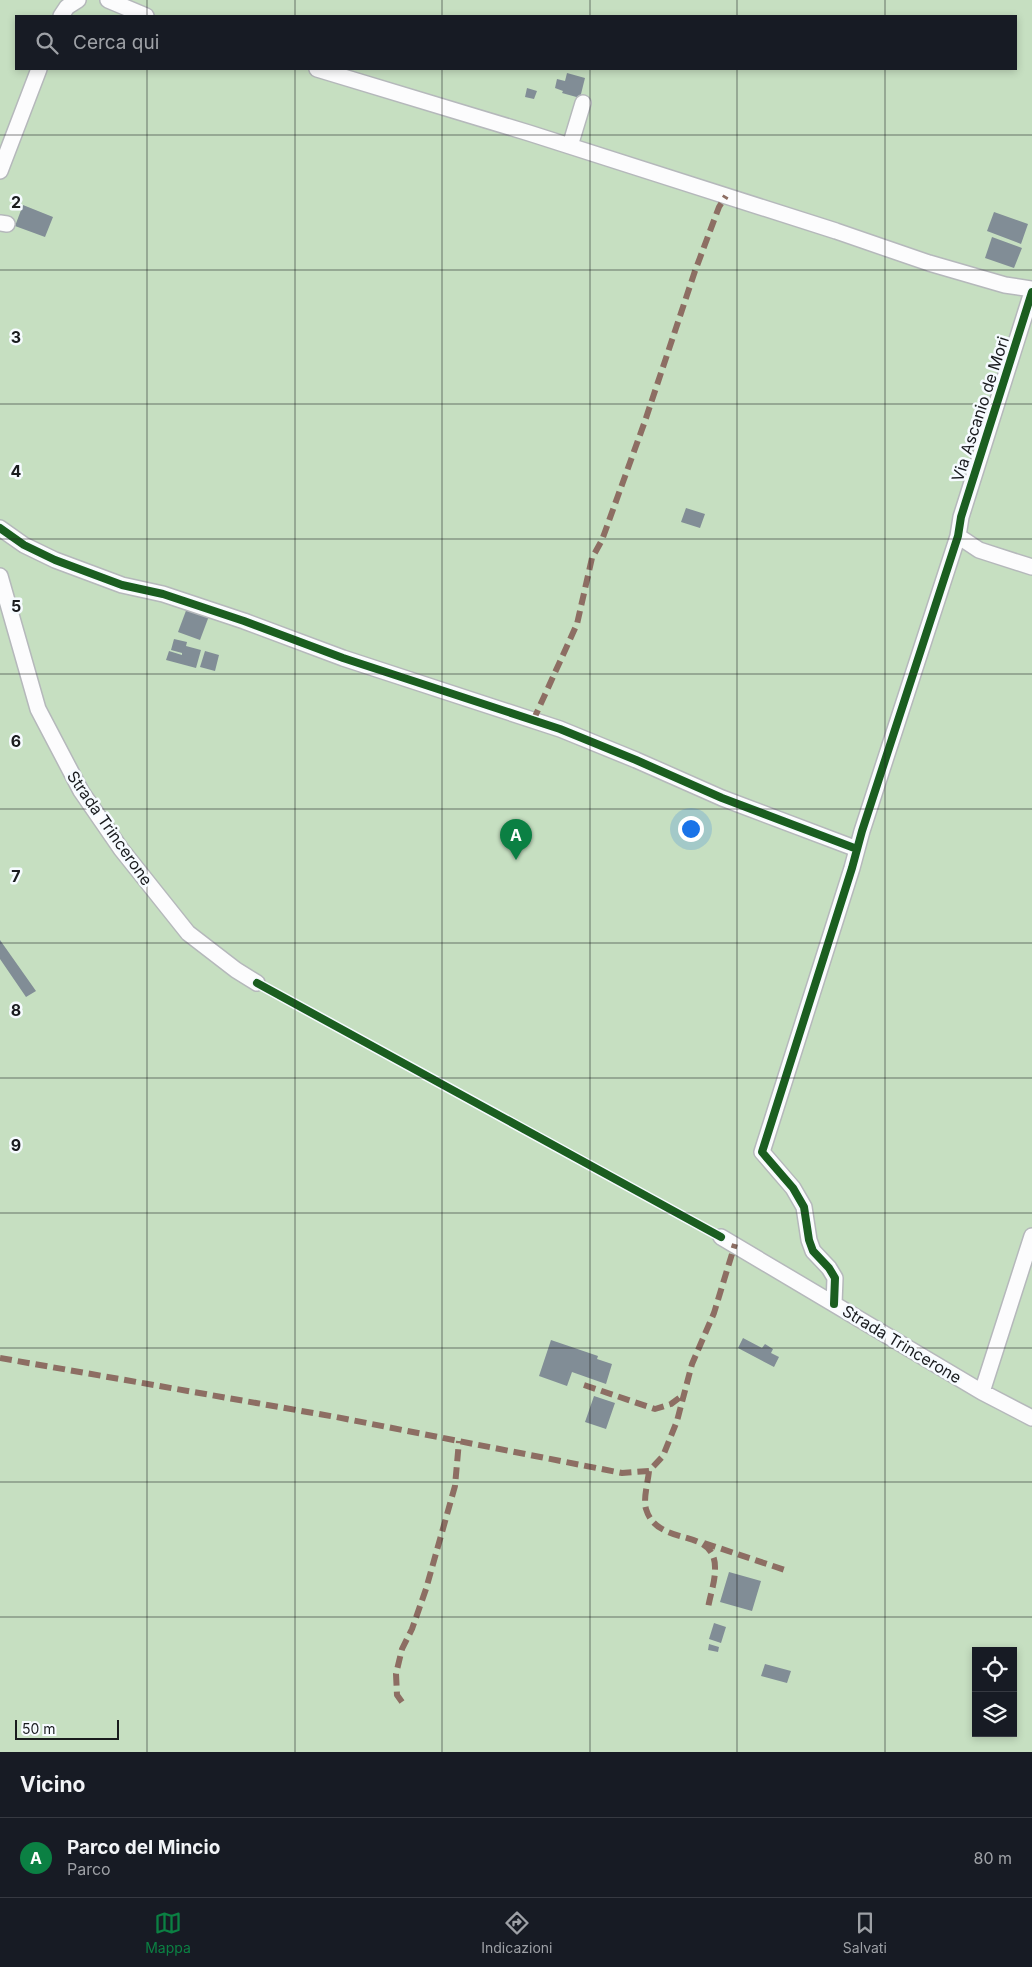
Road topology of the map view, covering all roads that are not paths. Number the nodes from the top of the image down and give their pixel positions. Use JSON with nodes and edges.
{"nodes":[{"id":1,"x":78,"y":0,"type":"edge"},
{"id":2,"x":108,"y":0,"type":"edge"},
{"id":3,"x":61,"y":15,"type":"edge"},
{"id":4,"x":144,"y":15,"type":"edge"},
{"id":5,"x":39,"y":70,"type":"edge"},
{"id":6,"x":320,"y":70,"type":"edge"},
{"id":7,"x":583,"y":104,"type":"dead end"},
{"id":8,"x":570,"y":146,"type":"junction"},
{"id":9,"x":0,"y":171,"type":"edge"},
{"id":10,"x":1032,"y":291,"type":"edge"},
{"id":11,"x":0,"y":528,"type":"edge"},
{"id":12,"x":958,"y":536,"type":"junction"},
{"id":13,"x":1032,"y":567,"type":"edge"},
{"id":14,"x":0,"y":576,"type":"edge"},
{"id":15,"x":857,"y":848,"type":"junction"},
{"id":16,"x":257,"y":983,"type":"dead end"},
{"id":17,"x":1032,"y":1236,"type":"edge"},
{"id":18,"x":721,"y":1237,"type":"dead end"},
{"id":19,"x":834,"y":1304,"type":"junction"},
{"id":20,"x":982,"y":1392,"type":"junction"},
{"id":21,"x":1032,"y":1418,"type":"edge"}],
"edges":[{"from":1,"to":3,"type":"street"},
{"from":2,"to":4,"type":"street"},
{"from":5,"to":9,"type":"street"},
{"from":6,"to":8,"type":"street"},
{"from":7,"to":8,"type":"street"},
{"from":8,"to":10,"type":"street"},
{"from":10,"to":12,"type":"street","name":"Via Ascanio de Mori"},
{"from":11,"to":15,"type":"street"},
{"from":12,"to":13,"type":"street"},
{"from":12,"to":15,"type":"street","name":"Via Ascanio de Mori"},
{"from":14,"to":16,"type":"street","name":"Strada Trincerone"},
{"from":15,"to":19,"type":"street","name":"Via Ascanio de Mori"},
{"from":17,"to":20,"type":"street"},
{"from":18,"to":19,"type":"street","name":"Strada Trincerone"},
{"from":19,"to":20,"type":"street","name":"Strada Trincerone"},
{"from":20,"to":21,"type":"street","name":"Strada Trincerone"}]}
